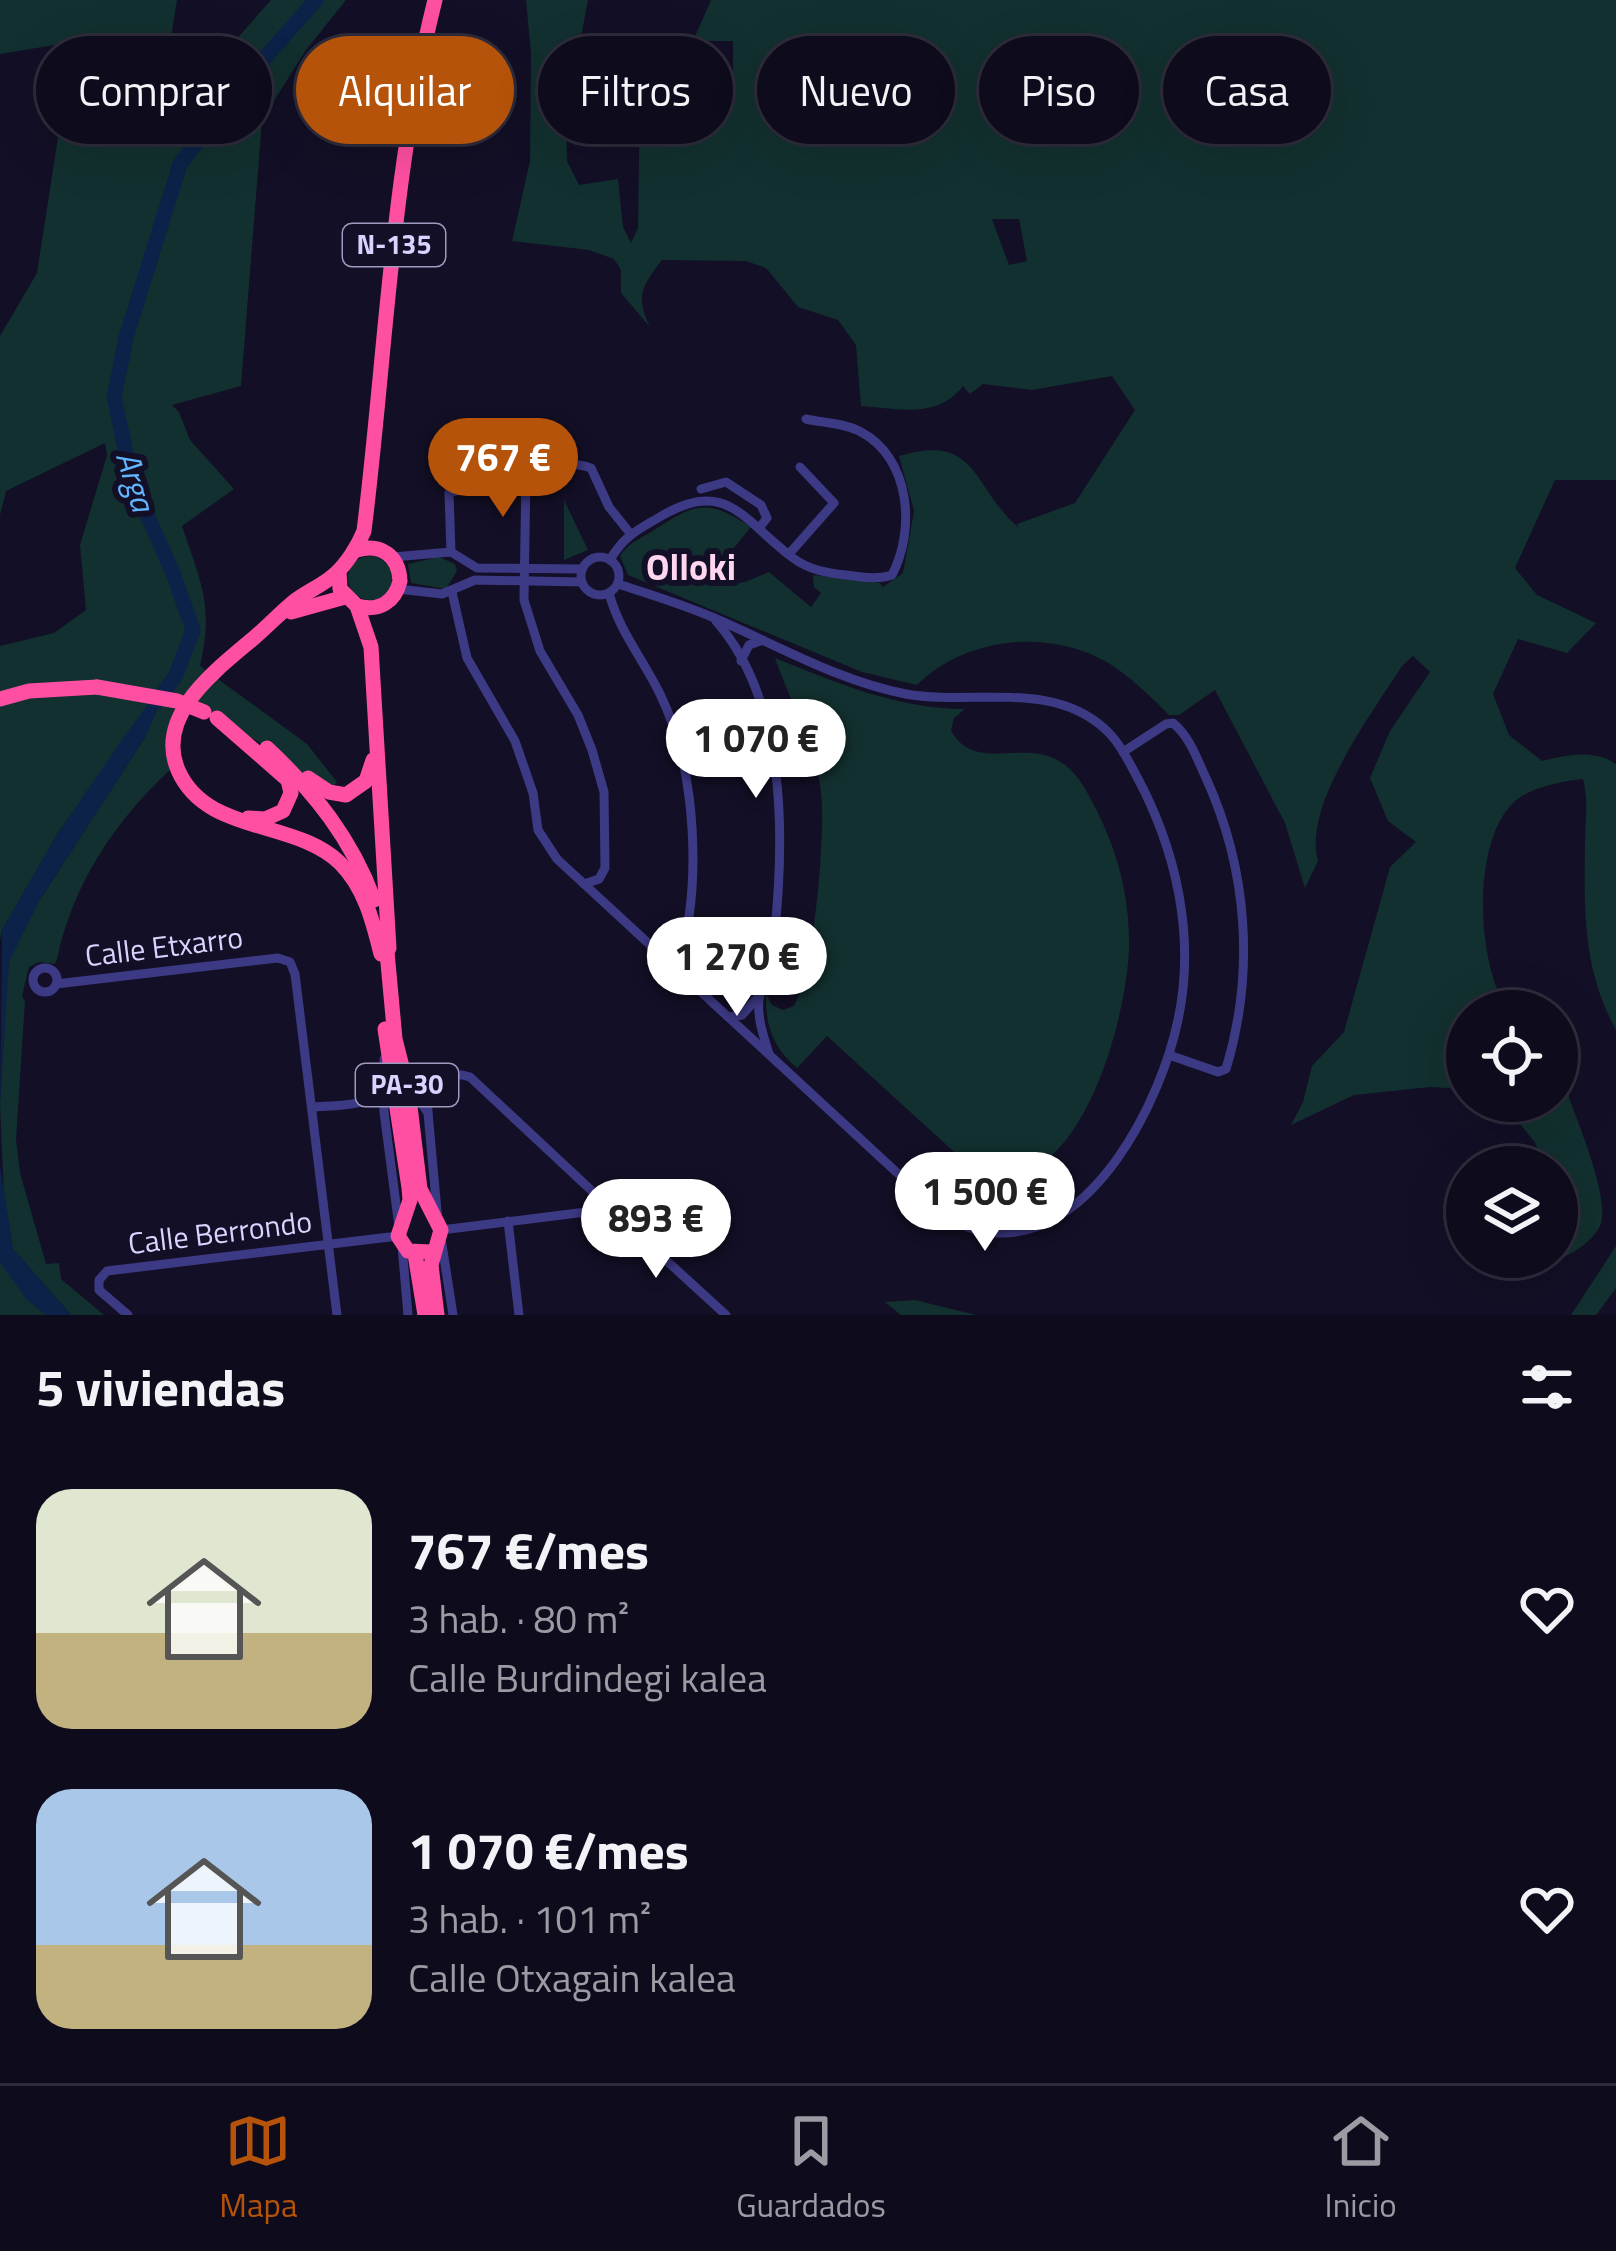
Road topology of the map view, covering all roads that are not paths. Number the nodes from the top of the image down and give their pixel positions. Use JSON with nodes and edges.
{"nodes":[{"id":1,"x":435,"y":0,"type":"edge"},
{"id":2,"x":806,"y":419,"type":"dead end"},
{"id":3,"x":800,"y":467,"type":"dead end"},
{"id":4,"x":526,"y":472,"type":"junction"},
{"id":5,"x":701,"y":489,"type":"dead end"},
{"id":6,"x":369,"y":494,"type":"junction"},
{"id":7,"x":759,"y":528,"type":"junction"},
{"id":8,"x":629,"y":532,"type":"junction"},
{"id":9,"x":377,"y":548,"type":"junction"},
{"id":10,"x":357,"y":550,"type":"junction"},
{"id":11,"x":451,"y":552,"type":"junction"},
{"id":12,"x":789,"y":554,"type":"junction"},
{"id":13,"x":393,"y":557,"type":"junction"},
{"id":14,"x":610,"y":560,"type":"junction"},
{"id":15,"x":464,"y":561,"type":"junction"},
{"id":16,"x":582,"y":569,"type":"junction"},
{"id":17,"x":339,"y":572,"type":"junction"},
{"id":18,"x":525,"y":574,"type":"junction"},
{"id":19,"x":582,"y":582,"type":"junction"},
{"id":20,"x":618,"y":584,"type":"junction"},
{"id":21,"x":457,"y":588,"type":"junction"},
{"id":22,"x":398,"y":589,"type":"junction"},
{"id":23,"x":609,"y":593,"type":"junction"},
{"id":24,"x":351,"y":602,"type":"junction"},
{"id":25,"x":379,"y":607,"type":"junction"},
{"id":26,"x":710,"y":616,"type":"junction"},
{"id":27,"x":277,"y":618,"type":"junction"},
{"id":28,"x":763,"y":640,"type":"junction"},
{"id":29,"x":371,"y":647,"type":"junction"},
{"id":30,"x":741,"y":662,"type":"junction"},
{"id":31,"x":0,"y":698,"type":"edge"},
{"id":32,"x":210,"y":715,"type":"junction"},
{"id":33,"x":375,"y":721,"type":"junction"},
{"id":34,"x":177,"y":727,"type":"junction"},
{"id":35,"x":267,"y":748,"type":"junction"},
{"id":36,"x":1123,"y":752,"type":"junction"},
{"id":37,"x":605,"y":868,"type":"junction"},
{"id":38,"x":584,"y":884,"type":"junction"},
{"id":39,"x":611,"y":909,"type":"junction"},
{"id":40,"x":685,"y":938,"type":"junction"},
{"id":41,"x":385,"y":954,"type":"junction"},
{"id":42,"x":662,"y":956,"type":"junction"},
{"id":43,"x":677,"y":970,"type":"junction"},
{"id":44,"x":56,"y":984,"type":"dead end"},
{"id":45,"x":699,"y":990,"type":"junction"},
{"id":46,"x":759,"y":996,"type":"junction"},
{"id":47,"x":728,"y":1017,"type":"junction"},
{"id":48,"x":386,"y":1042,"type":"junction"},
{"id":49,"x":769,"y":1054,"type":"junction"},
{"id":50,"x":1168,"y":1055,"type":"junction"},
{"id":51,"x":406,"y":1080,"type":"junction"},
{"id":52,"x":383,"y":1085,"type":"junction"},
{"id":53,"x":312,"y":1107,"type":"junction"},
{"id":54,"x":428,"y":1114,"type":"junction"},
{"id":55,"x":586,"y":1211,"type":"junction"},
{"id":56,"x":508,"y":1221,"type":"junction"},
{"id":57,"x":420,"y":1234,"type":"junction"},
{"id":58,"x":328,"y":1245,"type":"junction"},
{"id":59,"x":128,"y":1315,"type":"edge"},
{"id":60,"x":337,"y":1315,"type":"edge"},
{"id":61,"x":408,"y":1315,"type":"edge"},
{"id":62,"x":425,"y":1315,"type":"edge"},
{"id":63,"x":437,"y":1315,"type":"edge"},
{"id":64,"x":454,"y":1315,"type":"edge"},
{"id":65,"x":519,"y":1315,"type":"edge"},
{"id":66,"x":726,"y":1315,"type":"edge"}],
"edges":[{"from":1,"to":6,"type":"highway","number":"N-135"},
{"from":2,"to":12,"type":"street"},
{"from":3,"to":12,"type":"street"},
{"from":4,"to":8,"type":"street"},
{"from":4,"to":11,"type":"street"},
{"from":4,"to":18,"type":"street"},
{"from":5,"to":7,"type":"street"},
{"from":6,"to":9,"type":"highway","number":"N-135"},
{"from":6,"to":10,"type":"highway","number":"N-135"},
{"from":7,"to":8,"type":"street"},
{"from":7,"to":12,"type":"street"},
{"from":8,"to":14,"type":"street"},
{"from":9,"to":10,"type":"highway"},
{"from":9,"to":13,"type":"highway"},
{"from":10,"to":17,"type":"highway","number":"N-135"},
{"from":11,"to":13,"type":"street"},
{"from":11,"to":15,"type":"street"},
{"from":13,"to":22,"type":"highway"},
{"from":14,"to":16,"type":"street"},
{"from":14,"to":20,"type":"street"},
{"from":15,"to":18,"type":"street"},
{"from":15,"to":21,"type":"street"},
{"from":16,"to":18,"type":"street"},
{"from":16,"to":19,"type":"street"},
{"from":17,"to":24,"type":"highway"},
{"from":17,"to":27,"type":"highway"},
{"from":18,"to":19,"type":"street"},
{"from":18,"to":21,"type":"street"},
{"from":18,"to":37,"type":"street"},
{"from":19,"to":23,"type":"street"},
{"from":20,"to":23,"type":"street"},
{"from":20,"to":26,"type":"street"},
{"from":21,"to":22,"type":"street"},
{"from":21,"to":38,"type":"street"},
{"from":22,"to":25,"type":"highway"},
{"from":23,"to":40,"type":"street"},
{"from":24,"to":25,"type":"highway"},
{"from":24,"to":27,"type":"highway"},
{"from":24,"to":29,"type":"highway"},
{"from":25,"to":29,"type":"highway"},
{"from":26,"to":28,"type":"street"},
{"from":26,"to":30,"type":"street"},
{"from":27,"to":34,"type":"highway"},
{"from":28,"to":30,"type":"street"},
{"from":28,"to":36,"type":"street"},
{"from":29,"to":33,"type":"highway"},
{"from":30,"to":46,"type":"street"},
{"from":31,"to":32,"type":"highway","number":"PA-30","bridge":true},
{"from":32,"to":34,"type":"highway"},
{"from":32,"to":35,"type":"highway","number":"PA-30"},
{"from":33,"to":35,"type":"highway"},
{"from":33,"to":41,"type":"highway"},
{"from":34,"to":41,"type":"highway"},
{"from":35,"to":41,"type":"highway","number":"PA-30"},
{"from":36,"to":50,"type":"street"},
{"from":36,"to":50,"type":"street"},
{"from":37,"to":38,"type":"street"},
{"from":37,"to":39,"type":"street"},
{"from":38,"to":39,"type":"street"},
{"from":39,"to":42,"type":"street"},
{"from":40,"to":42,"type":"street"},
{"from":40,"to":43,"type":"street"},
{"from":40,"to":45,"type":"street"},
{"from":41,"to":48,"type":"highway","number":"PA-30"},
{"from":41,"to":51,"type":"highway","number":"PA-30"},
{"from":42,"to":43,"type":"street"},
{"from":43,"to":45,"type":"street"},
{"from":44,"to":53,"type":"street","name":"Calle Etxarro"},
{"from":45,"to":47,"type":"street"},
{"from":46,"to":47,"type":"street"},
{"from":46,"to":49,"type":"street"},
{"from":47,"to":49,"type":"street"},
{"from":48,"to":52,"type":"street"},
{"from":48,"to":57,"type":"highway","number":"PA-30"},
{"from":49,"to":50,"type":"street"},
{"from":51,"to":54,"type":"street"},
{"from":51,"to":57,"type":"highway","number":"PA-30"},
{"from":52,"to":53,"type":"street"},
{"from":52,"to":57,"type":"street"},
{"from":53,"to":58,"type":"street"},
{"from":54,"to":55,"type":"street"},
{"from":54,"to":57,"type":"street"},
{"from":55,"to":56,"type":"street","name":"Calle Berrondo"},
{"from":55,"to":66,"type":"street"},
{"from":56,"to":57,"type":"street","name":"Calle Berrondo"},
{"from":56,"to":65,"type":"street"},
{"from":57,"to":58,"type":"street","name":"Calle Berrondo"},
{"from":57,"to":61,"type":"street"},
{"from":57,"to":62,"type":"highway","number":"PA-30"},
{"from":57,"to":63,"type":"highway","number":"PA-30"},
{"from":57,"to":64,"type":"street"},
{"from":58,"to":59,"type":"street","name":"Calle Berrondo"},
{"from":58,"to":60,"type":"street"}]}
